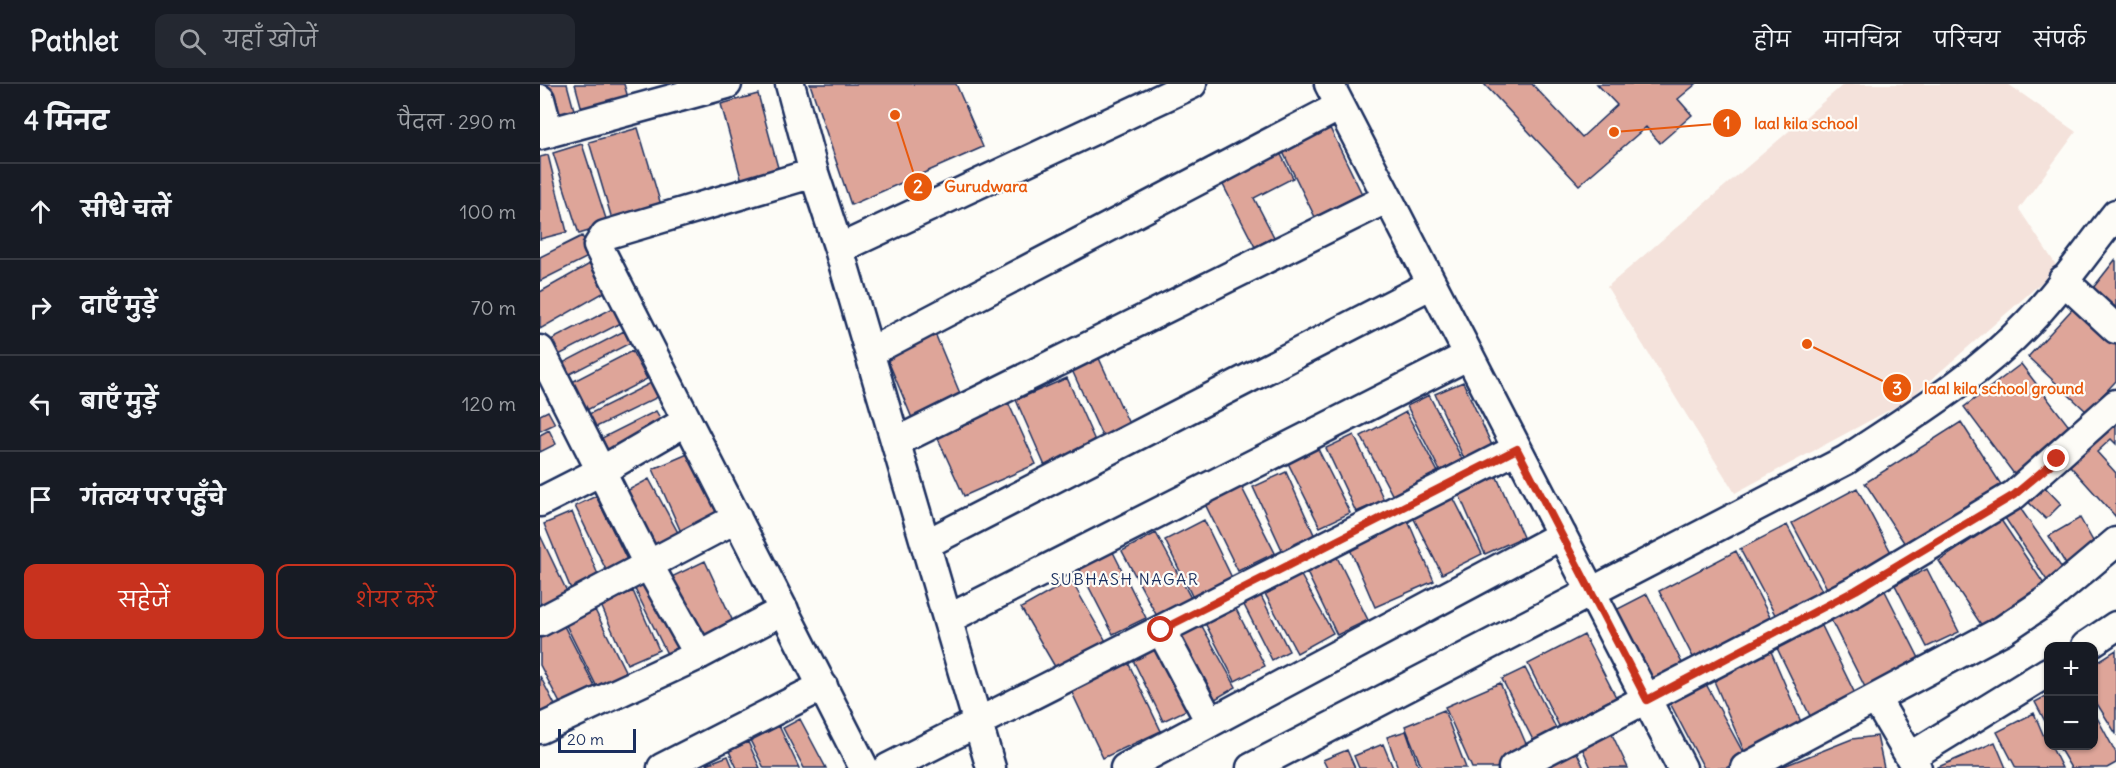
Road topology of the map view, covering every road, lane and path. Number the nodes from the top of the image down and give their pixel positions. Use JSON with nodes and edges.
{"nodes":[{"id":1,"x":727,"y":84,"type":"edge"},
{"id":2,"x":790,"y":84,"type":"edge"},
{"id":3,"x":1192,"y":84,"type":"edge"},
{"id":4,"x":1335,"y":95,"type":"edge"},
{"id":5,"x":540,"y":99,"type":"edge"},
{"id":6,"x":545,"y":134,"type":"edge"},
{"id":7,"x":814,"y":172,"type":"junction"},
{"id":8,"x":1388,"y":198,"type":"junction"},
{"id":9,"x":2116,"y":214,"type":"edge"},
{"id":10,"x":839,"y":249,"type":"junction"},
{"id":11,"x":2063,"y":280,"type":"junction"},
{"id":12,"x":1432,"y":284,"type":"junction"},
{"id":13,"x":2116,"y":329,"type":"edge"},
{"id":14,"x":540,"y":350,"type":"edge"},
{"id":15,"x":870,"y":352,"type":"junction"},
{"id":16,"x":1469,"y":355,"type":"junction"},
{"id":17,"x":2116,"y":404,"type":"edge"},
{"id":18,"x":687,"y":421,"type":"junction"},
{"id":19,"x":896,"y":442,"type":"junction"},
{"id":20,"x":1517,"y":449,"type":"junction"},
{"id":21,"x":601,"y":471,"type":"junction"},
{"id":22,"x":540,"y":502,"type":"edge"},
{"id":23,"x":737,"y":518,"type":"junction"},
{"id":24,"x":1562,"y":535,"type":"junction"},
{"id":25,"x":2116,"y":542,"type":"edge"},
{"id":26,"x":926,"y":544,"type":"junction"},
{"id":27,"x":648,"y":564,"type":"junction"},
{"id":28,"x":1591,"y":592,"type":"junction"},
{"id":29,"x":784,"y":610,"type":"junction"},
{"id":30,"x":948,"y":619,"type":"junction"},
{"id":31,"x":540,"y":622,"type":"edge"},
{"id":32,"x":2116,"y":626,"type":"edge"},
{"id":33,"x":1161,"y":630,"type":"junction"},
{"id":34,"x":2092,"y":642,"type":"edge"},
{"id":35,"x":699,"y":655,"type":"junction"},
{"id":36,"x":2044,"y":675,"type":"edge"},
{"id":37,"x":823,"y":686,"type":"junction"},
{"id":38,"x":1876,"y":699,"type":"junction"},
{"id":39,"x":1647,"y":700,"type":"junction"},
{"id":40,"x":1210,"y":722,"type":"junction"},
{"id":41,"x":978,"y":724,"type":"junction"},
{"id":42,"x":540,"y":729,"type":"edge"},
{"id":43,"x":1914,"y":762,"type":"edge"},
{"id":44,"x":662,"y":768,"type":"edge"},
{"id":45,"x":864,"y":768,"type":"edge"},
{"id":46,"x":888,"y":768,"type":"edge"},
{"id":47,"x":991,"y":768,"type":"edge"},
{"id":48,"x":1125,"y":768,"type":"edge"},
{"id":49,"x":1251,"y":768,"type":"edge"},
{"id":50,"x":1513,"y":768,"type":"edge"},
{"id":51,"x":1682,"y":768,"type":"edge"},
{"id":52,"x":1745,"y":768,"type":"edge"}],
"edges":[{"from":1,"to":6,"type":"street"},
{"from":2,"to":7,"type":"street"},
{"from":3,"to":10,"type":"street"},
{"from":4,"to":8,"type":"street"},
{"from":4,"to":15,"type":"street"},
{"from":5,"to":6,"type":"street"},
{"from":7,"to":10,"type":"street"},
{"from":7,"to":18,"type":"street"},
{"from":8,"to":12,"type":"street"},
{"from":8,"to":19,"type":"street"},
{"from":9,"to":11,"type":"street"},
{"from":10,"to":15,"type":"street"},
{"from":11,"to":13,"type":"street"},
{"from":11,"to":28,"type":"street"},
{"from":12,"to":16,"type":"street"},
{"from":12,"to":26,"type":"street"},
{"from":14,"to":21,"type":"street"},
{"from":15,"to":19,"type":"street"},
{"from":16,"to":20,"type":"street"},
{"from":16,"to":30,"type":"street"},
{"from":17,"to":39,"type":"street"},
{"from":18,"to":21,"type":"street"},
{"from":18,"to":23,"type":"street"},
{"from":19,"to":26,"type":"street"},
{"from":20,"to":24,"type":"street"},
{"from":20,"to":33,"type":"street"},
{"from":21,"to":22,"type":"street"},
{"from":21,"to":27,"type":"street"},
{"from":23,"to":27,"type":"street"},
{"from":23,"to":29,"type":"street"},
{"from":24,"to":28,"type":"street"},
{"from":24,"to":40,"type":"street"},
{"from":25,"to":38,"type":"street"},
{"from":26,"to":30,"type":"street"},
{"from":27,"to":31,"type":"street"},
{"from":27,"to":35,"type":"street"},
{"from":28,"to":39,"type":"street"},
{"from":28,"to":49,"type":"street"},
{"from":29,"to":35,"type":"street"},
{"from":29,"to":37,"type":"street"},
{"from":30,"to":41,"type":"street"},
{"from":32,"to":34,"type":"street"},
{"from":33,"to":40,"type":"street"},
{"from":33,"to":41,"type":"street"},
{"from":35,"to":42,"type":"street"},
{"from":36,"to":43,"type":"street"},
{"from":37,"to":44,"type":"street"},
{"from":37,"to":45,"type":"street"},
{"from":38,"to":43,"type":"street"},
{"from":38,"to":52,"type":"street"},
{"from":39,"to":50,"type":"street"},
{"from":39,"to":51,"type":"street"},
{"from":40,"to":48,"type":"street"},
{"from":41,"to":46,"type":"street"},
{"from":41,"to":47,"type":"street"}]}
